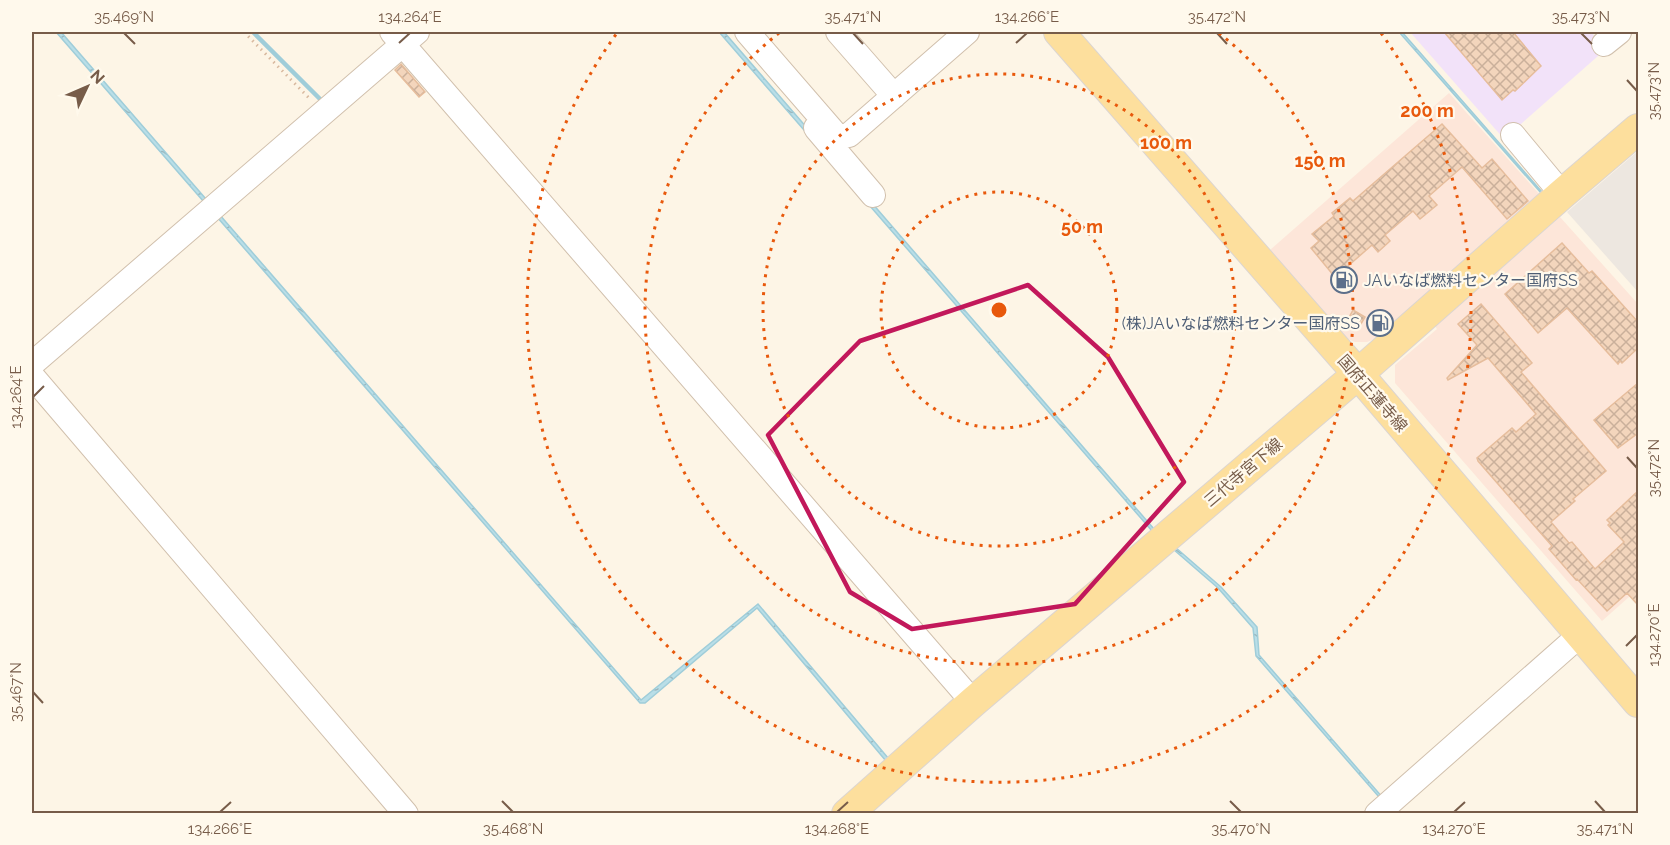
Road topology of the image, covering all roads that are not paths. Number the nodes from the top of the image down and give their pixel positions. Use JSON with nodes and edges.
{"nodes":[{"id":1,"x":732,"y":32,"type":"edge"},
{"id":2,"x":747,"y":32,"type":"edge"},
{"id":3,"x":838,"y":32,"type":"edge"},
{"id":4,"x":1059,"y":32,"type":"edge"},
{"id":5,"x":404,"y":36,"type":"edge"},
{"id":6,"x":953,"y":36,"type":"edge"},
{"id":7,"x":894,"y":96,"type":"junction"},
{"id":8,"x":1638,"y":129,"type":"edge"},
{"id":9,"x":1513,"y":135,"type":"dead end"},
{"id":10,"x":1562,"y":194,"type":"junction"},
{"id":11,"x":873,"y":195,"type":"dead end"},
{"id":12,"x":32,"y":364,"type":"edge"},
{"id":13,"x":1358,"y":374,"type":"junction"},
{"id":14,"x":32,"y":376,"type":"edge"},
{"id":15,"x":1580,"y":635,"type":"junction"},
{"id":16,"x":972,"y":702,"type":"junction"},
{"id":17,"x":1638,"y":702,"type":"edge"},
{"id":18,"x":406,"y":813,"type":"edge"},
{"id":19,"x":847,"y":813,"type":"edge"},
{"id":20,"x":1377,"y":813,"type":"edge"}],
"edges":[{"from":1,"to":11,"type":"street"},
{"from":2,"to":7,"type":"street"},
{"from":3,"to":7,"type":"street"},
{"from":4,"to":13,"type":"main road","name":"国府正蓮寺線"},
{"from":5,"to":12,"type":"street"},
{"from":5,"to":16,"type":"street"},
{"from":6,"to":7,"type":"street"},
{"from":8,"to":10,"type":"main road","name":"三代寺宮下線"},
{"from":9,"to":10,"type":"street"},
{"from":10,"to":13,"type":"main road","name":"三代寺宮下線"},
{"from":13,"to":15,"type":"main road","name":"国府正蓮寺線"},
{"from":13,"to":16,"type":"main road","name":"三代寺宮下線"},
{"from":14,"to":18,"type":"street"},
{"from":15,"to":17,"type":"main road","name":"国府正蓮寺線"},
{"from":15,"to":20,"type":"street"},
{"from":16,"to":19,"type":"main road","name":"三代寺宮下線"}]}
